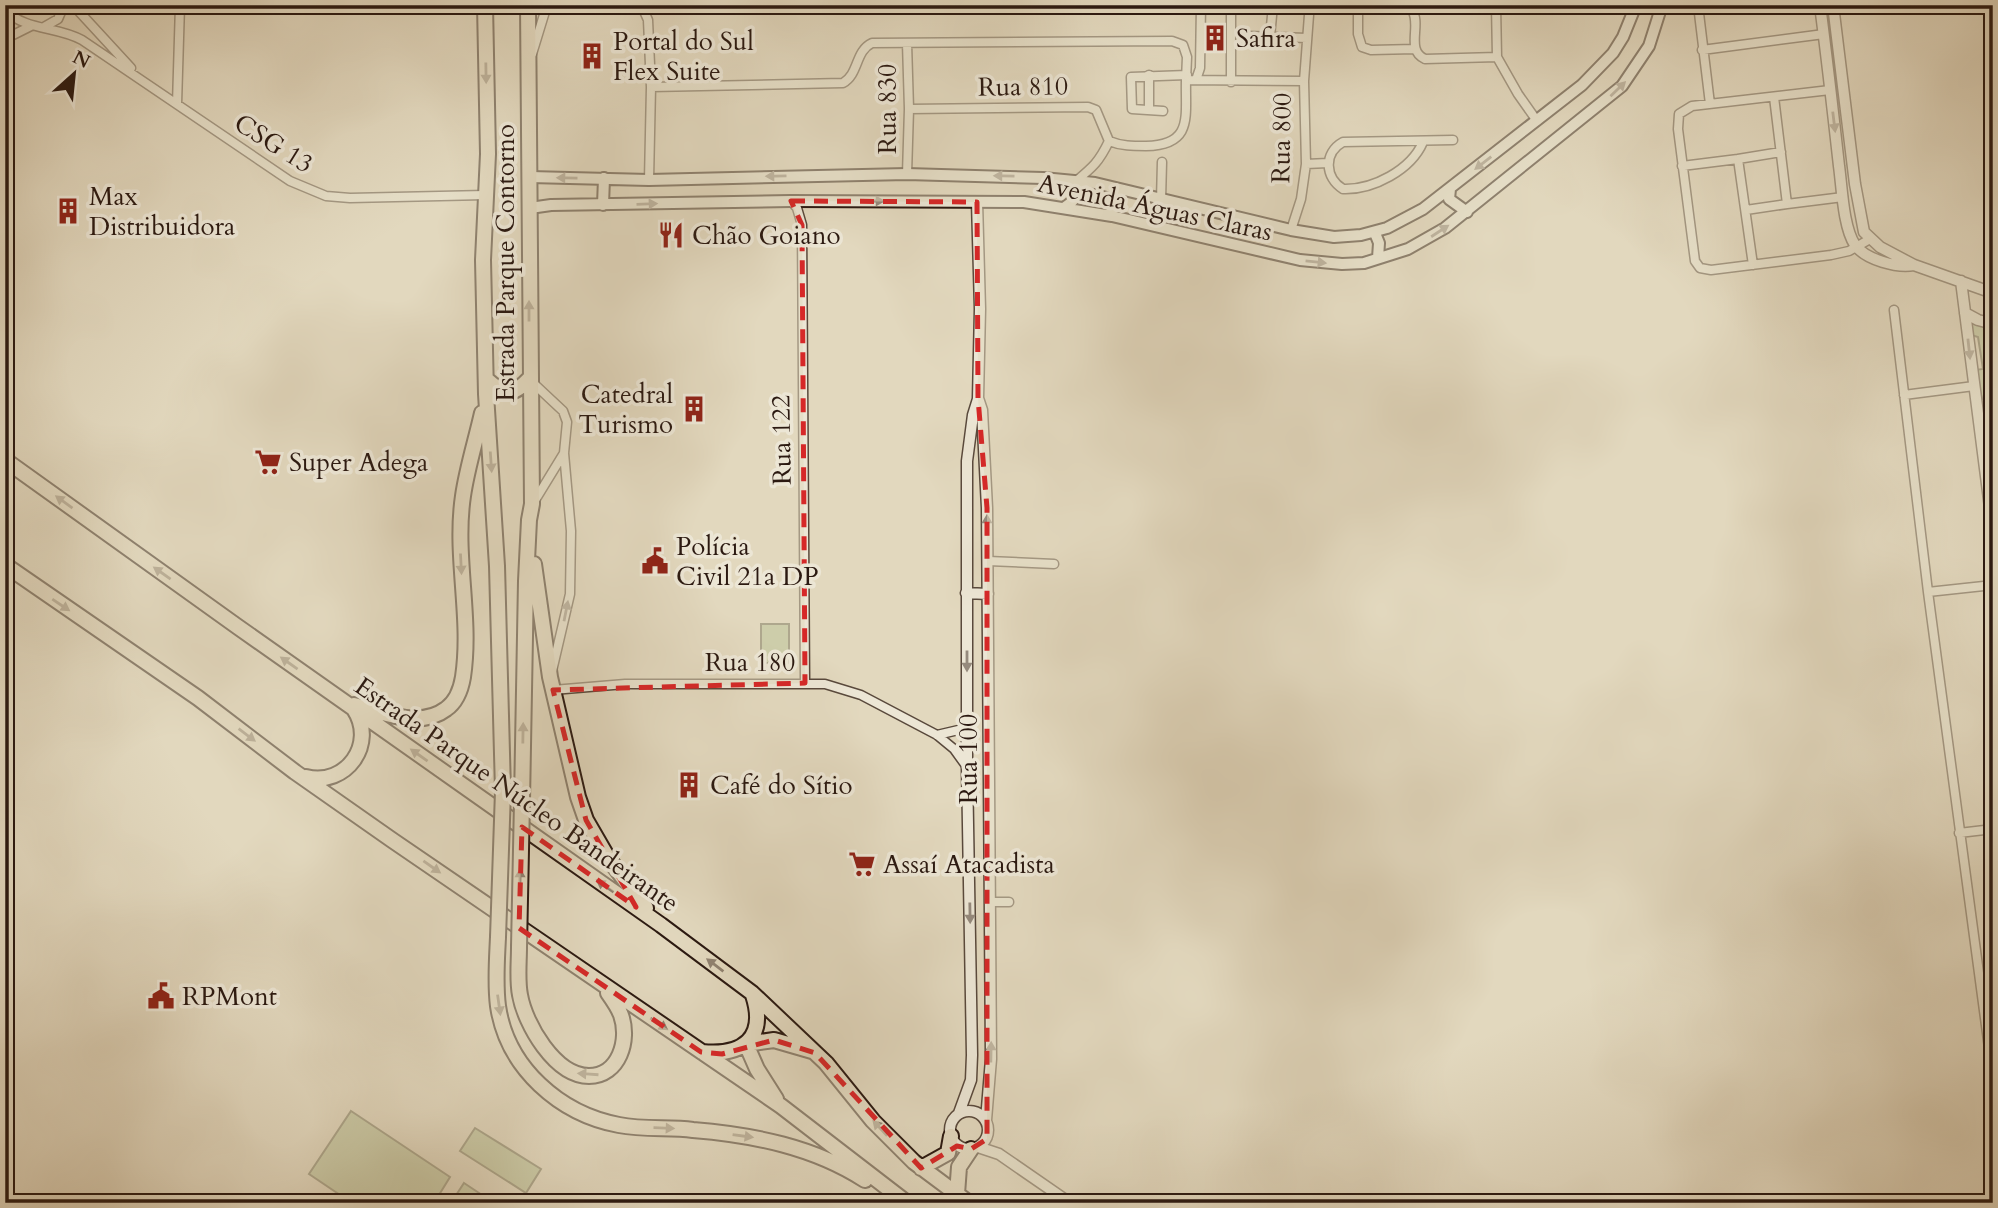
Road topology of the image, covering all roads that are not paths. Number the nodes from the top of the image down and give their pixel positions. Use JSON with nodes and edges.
{"nodes":[{"id":1,"x":64,"y":5,"type":"edge"},
{"id":2,"x":73,"y":5,"type":"edge"},
{"id":3,"x":180,"y":5,"type":"edge"},
{"id":4,"x":485,"y":5,"type":"edge"},
{"id":5,"x":528,"y":5,"type":"edge"},
{"id":6,"x":547,"y":5,"type":"edge"},
{"id":7,"x":635,"y":5,"type":"edge"},
{"id":8,"x":1201,"y":5,"type":"edge"},
{"id":9,"x":1231,"y":5,"type":"edge"},
{"id":10,"x":1273,"y":5,"type":"edge"},
{"id":11,"x":1307,"y":5,"type":"edge"},
{"id":12,"x":1496,"y":5,"type":"edge"},
{"id":13,"x":1636,"y":5,"type":"edge"},
{"id":14,"x":1662,"y":5,"type":"edge"},
{"id":15,"x":1698,"y":5,"type":"edge"},
{"id":16,"x":1820,"y":5,"type":"edge"},
{"id":17,"x":1833,"y":5,"type":"edge"},
{"id":18,"x":1356,"y":7,"type":"edge"},
{"id":19,"x":5,"y":10,"type":"edge"},
{"id":20,"x":32,"y":26,"type":"junction"},
{"id":21,"x":42,"y":28,"type":"junction"},
{"id":22,"x":1824,"y":34,"type":"junction"},
{"id":23,"x":1249,"y":36,"type":"dead end"},
{"id":24,"x":1270,"y":37,"type":"junction"},
{"id":25,"x":1307,"y":38,"type":"junction"},
{"id":26,"x":5,"y":39,"type":"edge"},
{"id":27,"x":907,"y":43,"type":"junction"},
{"id":28,"x":1415,"y":49,"type":"junction"},
{"id":29,"x":1702,"y":50,"type":"junction"},
{"id":30,"x":1497,"y":57,"type":"junction"},
{"id":31,"x":528,"y":66,"type":"junction"},
{"id":32,"x":1149,"y":75,"type":"junction"},
{"id":33,"x":140,"y":78,"type":"junction"},
{"id":34,"x":1190,"y":78,"type":"junction"},
{"id":35,"x":1304,"y":81,"type":"junction"},
{"id":36,"x":1231,"y":82,"type":"junction"},
{"id":37,"x":651,"y":87,"type":"junction"},
{"id":38,"x":1830,"y":90,"type":"junction"},
{"id":39,"x":1774,"y":97,"type":"junction"},
{"id":40,"x":177,"y":104,"type":"junction"},
{"id":41,"x":1710,"y":104,"type":"junction"},
{"id":42,"x":909,"y":109,"type":"junction"},
{"id":43,"x":1149,"y":110,"type":"junction"},
{"id":44,"x":1163,"y":111,"type":"dead end"},
{"id":45,"x":1537,"y":121,"type":"junction"},
{"id":46,"x":1453,"y":140,"type":"dead end"},
{"id":47,"x":1109,"y":141,"type":"junction"},
{"id":48,"x":1423,"y":142,"type":"junction"},
{"id":49,"x":1781,"y":152,"type":"junction"},
{"id":50,"x":1738,"y":159,"type":"junction"},
{"id":51,"x":1161,"y":162,"type":"dead end"},
{"id":52,"x":1328,"y":163,"type":"junction"},
{"id":53,"x":1306,"y":164,"type":"junction"},
{"id":54,"x":1682,"y":166,"type":"junction"},
{"id":55,"x":907,"y":174,"type":"junction"},
{"id":56,"x":530,"y":177,"type":"junction"},
{"id":57,"x":604,"y":178,"type":"junction"},
{"id":58,"x":649,"y":180,"type":"junction"},
{"id":59,"x":1075,"y":182,"type":"junction"},
{"id":60,"x":1450,"y":189,"type":"junction"},
{"id":61,"x":1119,"y":190,"type":"junction"},
{"id":62,"x":485,"y":195,"type":"junction"},
{"id":63,"x":1843,"y":197,"type":"junction"},
{"id":64,"x":1161,"y":200,"type":"junction"},
{"id":65,"x":791,"y":201,"type":"junction"},
{"id":66,"x":977,"y":202,"type":"junction"},
{"id":67,"x":1787,"y":204,"type":"junction"},
{"id":68,"x":603,"y":205,"type":"junction"},
{"id":69,"x":1065,"y":207,"type":"junction"},
{"id":70,"x":530,"y":208,"type":"junction"},
{"id":71,"x":1746,"y":210,"type":"junction"},
{"id":72,"x":1467,"y":212,"type":"junction"},
{"id":73,"x":1112,"y":216,"type":"junction"},
{"id":74,"x":1291,"y":230,"type":"junction"},
{"id":75,"x":1375,"y":233,"type":"junction"},
{"id":76,"x":1870,"y":239,"type":"junction"},
{"id":77,"x":1856,"y":247,"type":"junction"},
{"id":78,"x":1378,"y":258,"type":"junction"},
{"id":79,"x":1753,"y":265,"type":"junction"},
{"id":80,"x":1914,"y":265,"type":"junction"},
{"id":81,"x":1961,"y":281,"type":"junction"},
{"id":82,"x":1993,"y":293,"type":"edge"},
{"id":83,"x":1894,"y":310,"type":"dead end"},
{"id":84,"x":1965,"y":313,"type":"junction"},
{"id":85,"x":1993,"y":324,"type":"edge"},
{"id":86,"x":486,"y":379,"type":"junction"},
{"id":87,"x":529,"y":379,"type":"junction"},
{"id":88,"x":1974,"y":386,"type":"junction"},
{"id":89,"x":486,"y":394,"type":"junction"},
{"id":90,"x":1904,"y":395,"type":"junction"},
{"id":91,"x":978,"y":398,"type":"junction"},
{"id":92,"x":564,"y":453,"type":"junction"},
{"id":93,"x":5,"y":460,"type":"edge"},
{"id":94,"x":532,"y":504,"type":"junction"},
{"id":95,"x":529,"y":520,"type":"junction"},
{"id":96,"x":1993,"y":531,"type":"edge"},
{"id":97,"x":988,"y":561,"type":"junction"},
{"id":98,"x":1054,"y":564,"type":"dead end"},
{"id":99,"x":5,"y":565,"type":"edge"},
{"id":100,"x":1993,"y":585,"type":"edge"},
{"id":101,"x":1928,"y":592,"type":"junction"},
{"id":102,"x":966,"y":593,"type":"junction"},
{"id":103,"x":988,"y":594,"type":"junction"},
{"id":104,"x":551,"y":683,"type":"junction"},
{"id":105,"x":805,"y":683,"type":"junction"},
{"id":106,"x":349,"y":705,"type":"junction"},
{"id":107,"x":967,"y":728,"type":"junction"},
{"id":108,"x":937,"y":735,"type":"junction"},
{"id":109,"x":967,"y":767,"type":"junction"},
{"id":110,"x":296,"y":772,"type":"junction"},
{"id":111,"x":969,"y":797,"type":"junction"},
{"id":112,"x":989,"y":797,"type":"junction"},
{"id":113,"x":1993,"y":829,"type":"edge"},
{"id":114,"x":1959,"y":833,"type":"junction"},
{"id":115,"x":990,"y":902,"type":"junction"},
{"id":116,"x":1009,"y":902,"type":"dead end"},
{"id":117,"x":661,"y":925,"type":"junction"},
{"id":118,"x":603,"y":986,"type":"junction"},
{"id":119,"x":752,"y":993,"type":"junction"},
{"id":120,"x":746,"y":1044,"type":"junction"},
{"id":121,"x":1991,"y":1048,"type":"edge"},
{"id":122,"x":701,"y":1052,"type":"junction"},
{"id":123,"x":815,"y":1053,"type":"junction"},
{"id":124,"x":1993,"y":1078,"type":"edge"},
{"id":125,"x":781,"y":1106,"type":"junction"},
{"id":126,"x":959,"y":1114,"type":"junction"},
{"id":127,"x":986,"y":1120,"type":"junction"},
{"id":128,"x":951,"y":1136,"type":"junction"},
{"id":129,"x":987,"y":1139,"type":"junction"},
{"id":130,"x":975,"y":1148,"type":"junction"},
{"id":131,"x":999,"y":1154,"type":"junction"},
{"id":132,"x":917,"y":1165,"type":"junction"},
{"id":133,"x":962,"y":1200,"type":"edge"},
{"id":134,"x":899,"y":1203,"type":"edge"},
{"id":135,"x":906,"y":1203,"type":"edge"},
{"id":136,"x":1070,"y":1203,"type":"edge"}],
"edges":[{"from":1,"to":21,"type":"street"},
{"from":2,"to":33,"type":"street"},
{"from":3,"to":40,"type":"street"},
{"from":4,"to":62,"type":"highway","name":"Estrada Parque Contorno","one_way":true},
{"from":5,"to":31,"type":"highway","name":"Estrada Parque Contorno"},
{"from":6,"to":31,"type":"street"},
{"from":7,"to":37,"type":"street"},
{"from":8,"to":34,"type":"street"},
{"from":9,"to":36,"type":"street"},
{"from":10,"to":24,"type":"street"},
{"from":11,"to":25,"type":"street"},
{"from":12,"to":30,"type":"street"},
{"from":13,"to":45,"type":"main road","name":"Avenida Águas Claras"},
{"from":72,"to":14,"type":"main road","name":"Avenida Águas Claras","one_way":true},
{"from":15,"to":29,"type":"street"},
{"from":16,"to":22,"type":"street"},
{"from":17,"to":76,"type":"street"},
{"from":18,"to":28,"type":"street"},
{"from":18,"to":28,"type":"street"},
{"from":19,"to":20,"type":"street"},
{"from":20,"to":21,"type":"street"},
{"from":20,"to":26,"type":"street"},
{"from":21,"to":33,"type":"street"},
{"from":22,"to":29,"type":"street"},
{"from":22,"to":38,"type":"street"},
{"from":23,"to":24,"type":"street"},
{"from":24,"to":25,"type":"street"},
{"from":25,"to":35,"type":"street"},
{"from":27,"to":34,"type":"street"},
{"from":27,"to":37,"type":"street"},
{"from":27,"to":42,"type":"street","name":"Rua 830"},
{"from":28,"to":30,"type":"street"},
{"from":29,"to":41,"type":"street"},
{"from":30,"to":45,"type":"street"},
{"from":31,"to":56,"type":"highway","name":"Estrada Parque Contorno"},
{"from":32,"to":34,"type":"street","name":"Rua 800"},
{"from":32,"to":43,"type":"street"},
{"from":32,"to":43,"type":"street"},
{"from":33,"to":40,"type":"street","name":"CSG 13"},
{"from":34,"to":36,"type":"street","name":"Rua 800"},
{"from":34,"to":47,"type":"street"},
{"from":35,"to":36,"type":"street","name":"Rua 800"},
{"from":35,"to":53,"type":"street","name":"Rua 800"},
{"from":37,"to":58,"type":"street"},
{"from":38,"to":39,"type":"street"},
{"from":38,"to":63,"type":"street","one_way":true},
{"from":39,"to":41,"type":"street"},
{"from":39,"to":49,"type":"street"},
{"from":40,"to":62,"type":"street","name":"CSG 13"},
{"from":41,"to":54,"type":"street"},
{"from":42,"to":47,"type":"street","name":"Rua 810"},
{"from":42,"to":55,"type":"street","name":"Rua 830"},
{"from":43,"to":44,"type":"street"},
{"from":45,"to":60,"type":"main road","name":"Avenida Águas Claras","one_way":true},
{"from":46,"to":48,"type":"street"},
{"from":47,"to":59,"type":"street"},
{"from":48,"to":52,"type":"street"},
{"from":48,"to":52,"type":"street"},
{"from":49,"to":50,"type":"street"},
{"from":49,"to":67,"type":"street"},
{"from":50,"to":54,"type":"street"},
{"from":50,"to":71,"type":"street"},
{"from":51,"to":64,"type":"street"},
{"from":52,"to":53,"type":"street"},
{"from":53,"to":74,"type":"street","name":"Rua 800"},
{"from":54,"to":79,"type":"street"},
{"from":55,"to":58,"type":"main road","name":"Avenida Águas Claras","one_way":true},
{"from":59,"to":55,"type":"main road","name":"Avenida Águas Claras","one_way":true},
{"from":57,"to":56,"type":"main road","name":"Avenida Águas Claras","one_way":true},
{"from":56,"to":70,"type":"highway","name":"Estrada Parque Contorno"},
{"from":57,"to":58,"type":"main road","name":"Avenida Águas Claras"},
{"from":57,"to":68,"type":"main road"},
{"from":59,"to":61,"type":"main road","name":"Avenida Águas Claras"},
{"from":59,"to":69,"type":"main road"},
{"from":60,"to":72,"type":"main road"},
{"from":60,"to":75,"type":"main road","name":"Avenida Águas Claras"},
{"from":61,"to":64,"type":"main road","name":"Avenida Águas Claras"},
{"from":61,"to":73,"type":"main road"},
{"from":62,"to":86,"type":"highway","name":"Estrada Parque Contorno"},
{"from":63,"to":67,"type":"street"},
{"from":63,"to":77,"type":"street"},
{"from":64,"to":74,"type":"main road","name":"Avenida Águas Claras"},
{"from":65,"to":66,"type":"main road","name":"Avenida Águas Claras","one_way":true},
{"from":68,"to":65,"type":"main road","name":"Avenida Águas Claras","one_way":true},
{"from":65,"to":105,"type":"street","name":"Rua 122"},
{"from":66,"to":69,"type":"main road","name":"Avenida Águas Claras"},
{"from":66,"to":91,"type":"street","name":"Rua 100"},
{"from":67,"to":71,"type":"street"},
{"from":68,"to":70,"type":"main road","name":"Avenida Águas Claras"},
{"from":69,"to":73,"type":"main road","name":"Avenida Águas Claras"},
{"from":87,"to":70,"type":"highway","name":"Estrada Parque Contorno","one_way":true},
{"from":71,"to":79,"type":"street"},
{"from":78,"to":72,"type":"main road","name":"Avenida Águas Claras","one_way":true},
{"from":73,"to":78,"type":"main road","name":"Avenida Águas Claras","one_way":true},
{"from":74,"to":75,"type":"main road","name":"Avenida Águas Claras"},
{"from":75,"to":78,"type":"main road"},
{"from":76,"to":77,"type":"street"},
{"from":76,"to":80,"type":"street"},
{"from":77,"to":79,"type":"street"},
{"from":77,"to":80,"type":"street"},
{"from":80,"to":81,"type":"street"},
{"from":81,"to":82,"type":"street"},
{"from":81,"to":84,"type":"street"},
{"from":83,"to":90,"type":"street"},
{"from":84,"to":85,"type":"street"},
{"from":84,"to":88,"type":"street","one_way":true},
{"from":86,"to":87,"type":"highway"},
{"from":86,"to":89,"type":"highway","name":"Estrada Parque Contorno"},
{"from":87,"to":92,"type":"street"},
{"from":87,"to":94,"type":"highway","name":"Estrada Parque Contorno"},
{"from":88,"to":90,"type":"street"},
{"from":88,"to":96,"type":"street"},
{"from":89,"to":106,"type":"highway","one_way":true},
{"from":89,"to":134,"type":"highway","one_way":true,"bridge":true},
{"from":90,"to":101,"type":"street"},
{"from":97,"to":91,"type":"street","name":"Rua 100","one_way":true},
{"from":91,"to":102,"type":"street","name":"Rua 100"},
{"from":92,"to":94,"type":"street"},
{"from":104,"to":92,"type":"street","one_way":true},
{"from":106,"to":93,"type":"highway","name":"Estrada Parque Núcleo Bandeirante","one_way":true},
{"from":94,"to":95,"type":"highway","name":"Estrada Parque Contorno"},
{"from":95,"to":104,"type":"highway"},
{"from":118,"to":95,"type":"highway","one_way":true,"bridge":true},
{"from":97,"to":98,"type":"street"},
{"from":97,"to":103,"type":"street","name":"Rua 100"},
{"from":99,"to":110,"type":"highway","one_way":true},
{"from":100,"to":101,"type":"street"},
{"from":101,"to":114,"type":"street"},
{"from":102,"to":103,"type":"street"},
{"from":102,"to":107,"type":"street","name":"Rua 100","one_way":true},
{"from":103,"to":112,"type":"street","name":"Rua 100"},
{"from":104,"to":105,"type":"street","name":"Rua 180"},
{"from":104,"to":117,"type":"highway"},
{"from":105,"to":108,"type":"street","name":"Rua 180"},
{"from":106,"to":110,"type":"highway"},
{"from":117,"to":106,"type":"highway","name":"Estrada Parque Núcleo Bandeirante","one_way":true},
{"from":107,"to":108,"type":"street"},
{"from":107,"to":109,"type":"street","name":"Rua 100"},
{"from":108,"to":109,"type":"street","name":"Rua 180"},
{"from":109,"to":111,"type":"street","name":"Rua 100"},
{"from":110,"to":118,"type":"highway","one_way":true},
{"from":111,"to":112,"type":"street"},
{"from":111,"to":126,"type":"street","name":"Rua 100","one_way":true},
{"from":112,"to":115,"type":"street","name":"Rua 100"},
{"from":113,"to":114,"type":"street"},
{"from":114,"to":121,"type":"street"},
{"from":115,"to":116,"type":"street"},
{"from":127,"to":115,"type":"street","name":"Rua 100","one_way":true},
{"from":119,"to":117,"type":"highway","name":"Estrada Parque Núcleo Bandeirante","one_way":true},
{"from":118,"to":122,"type":"highway","one_way":true},
{"from":119,"to":120,"type":"highway"},
{"from":119,"to":123,"type":"highway","name":"Estrada Parque Núcleo Bandeirante"},
{"from":120,"to":122,"type":"highway"},
{"from":120,"to":123,"type":"highway"},
{"from":120,"to":125,"type":"highway"},
{"from":121,"to":124,"type":"street"},
{"from":122,"to":125,"type":"highway"},
{"from":132,"to":123,"type":"highway","name":"Estrada Parque Núcleo Bandeirante","one_way":true},
{"from":125,"to":135,"type":"highway"},
{"from":126,"to":127,"type":"street"},
{"from":126,"to":128,"type":"street"},
{"from":127,"to":129,"type":"street"},
{"from":128,"to":130,"type":"street"},
{"from":128,"to":132,"type":"highway"},
{"from":129,"to":130,"type":"street"},
{"from":129,"to":131,"type":"street"},
{"from":130,"to":131,"type":"street"},
{"from":130,"to":133,"type":"highway"},
{"from":131,"to":136,"type":"street"},
{"from":132,"to":133,"type":"highway","name":"Estrada Parque Núcleo Bandeirante"}]}
